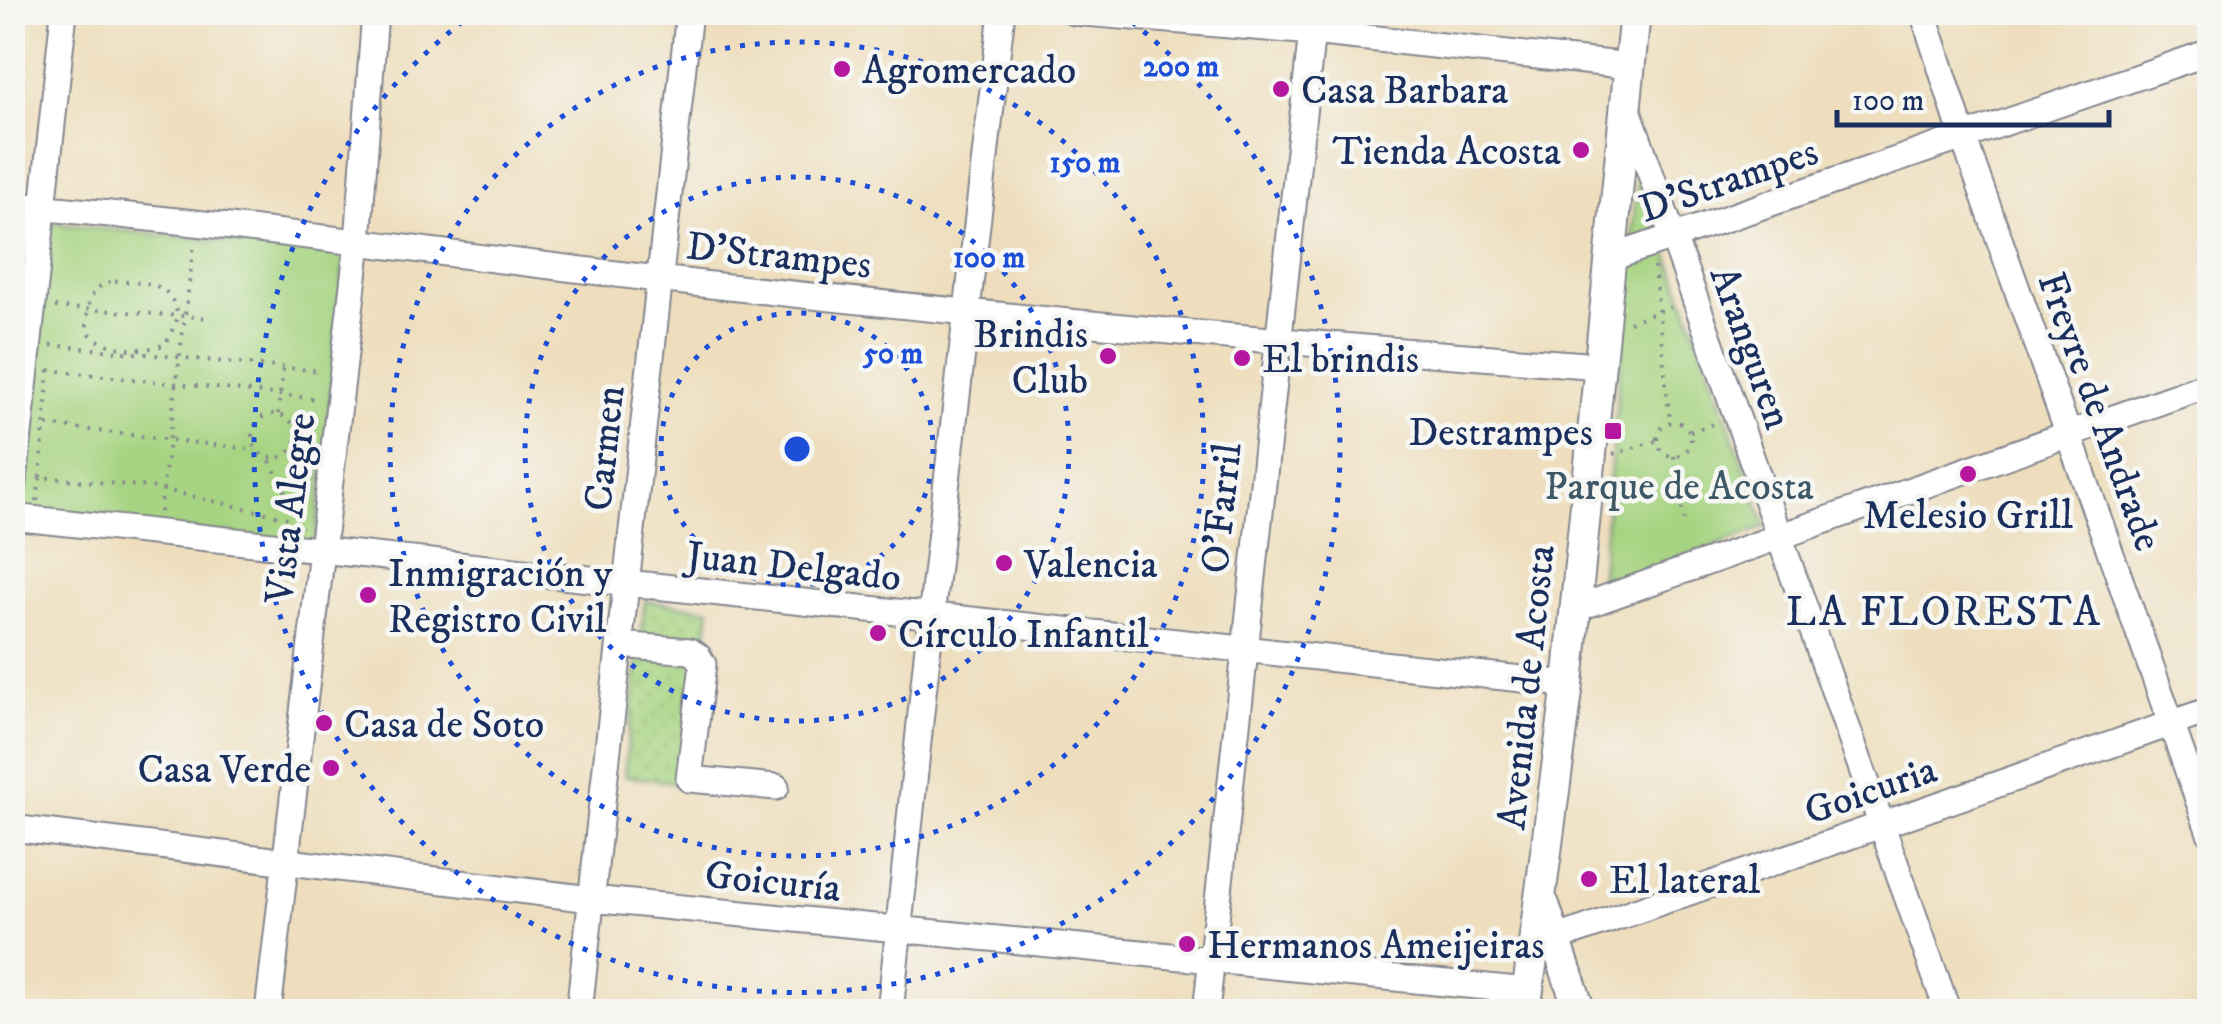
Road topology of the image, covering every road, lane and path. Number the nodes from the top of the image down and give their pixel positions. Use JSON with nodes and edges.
{"nodes":[{"id":1,"x":64,"y":12,"type":"edge"},
{"id":2,"x":375,"y":12,"type":"edge"},
{"id":3,"x":688,"y":12,"type":"edge"},
{"id":4,"x":1002,"y":12,"type":"edge"},
{"id":5,"x":1073,"y":12,"type":"edge"},
{"id":6,"x":1635,"y":12,"type":"edge"},
{"id":7,"x":1923,"y":12,"type":"edge"},
{"id":8,"x":1313,"y":22,"type":"edge"},
{"id":9,"x":2210,"y":52,"type":"edge"},
{"id":10,"x":1630,"y":66,"type":"junction"},
{"id":11,"x":1626,"y":104,"type":"junction"},
{"id":12,"x":1963,"y":137,"type":"junction"},
{"id":13,"x":12,"y":205,"type":"edge"},
{"id":14,"x":43,"y":207,"type":"junction"},
{"id":15,"x":1674,"y":237,"type":"junction"},
{"id":16,"x":195,"y":238,"type":"dead end"},
{"id":17,"x":358,"y":242,"type":"junction"},
{"id":18,"x":1610,"y":258,"type":"junction"},
{"id":19,"x":1654,"y":267,"type":"dead end"},
{"id":20,"x":659,"y":279,"type":"junction"},
{"id":21,"x":1690,"y":299,"type":"dead end"},
{"id":22,"x":55,"y":306,"type":"dead end"},
{"id":23,"x":87,"y":310,"type":"junction"},
{"id":24,"x":966,"y":311,"type":"junction"},
{"id":25,"x":1659,"y":311,"type":"junction"},
{"id":26,"x":186,"y":316,"type":"junction"},
{"id":27,"x":178,"y":317,"type":"junction"},
{"id":28,"x":211,"y":318,"type":"dead end"},
{"id":29,"x":1624,"y":324,"type":"dead end"},
{"id":30,"x":1276,"y":343,"type":"junction"},
{"id":31,"x":51,"y":346,"type":"dead end"},
{"id":32,"x":178,"y":358,"type":"junction"},
{"id":33,"x":1600,"y":366,"type":"junction"},
{"id":34,"x":284,"y":369,"type":"junction"},
{"id":35,"x":343,"y":372,"type":"junction"},
{"id":36,"x":176,"y":383,"type":"junction"},
{"id":37,"x":2210,"y":384,"type":"edge"},
{"id":38,"x":280,"y":394,"type":"junction"},
{"id":39,"x":340,"y":401,"type":"junction"},
{"id":40,"x":278,"y":414,"type":"junction"},
{"id":41,"x":1731,"y":417,"type":"dead end"},
{"id":42,"x":1670,"y":422,"type":"junction"},
{"id":43,"x":45,"y":424,"type":"junction"},
{"id":44,"x":1690,"y":432,"type":"junction"},
{"id":45,"x":2070,"y":434,"type":"junction"},
{"id":46,"x":168,"y":440,"type":"junction"},
{"id":47,"x":1656,"y":440,"type":"junction"},
{"id":48,"x":256,"y":450,"type":"junction"},
{"id":49,"x":1612,"y":454,"type":"dead end"},
{"id":50,"x":1674,"y":456,"type":"junction"},
{"id":51,"x":268,"y":458,"type":"junction"},
{"id":52,"x":40,"y":476,"type":"junction"},
{"id":53,"x":162,"y":489,"type":"junction"},
{"id":54,"x":12,"y":500,"type":"edge"},
{"id":55,"x":24,"y":518,"type":"edge"},
{"id":56,"x":297,"y":520,"type":"junction"},
{"id":57,"x":1684,"y":522,"type":"dead end"},
{"id":58,"x":158,"y":533,"type":"junction"},
{"id":59,"x":1780,"y":536,"type":"junction"},
{"id":60,"x":314,"y":544,"type":"junction"},
{"id":61,"x":626,"y":585,"type":"junction"},
{"id":62,"x":1576,"y":608,"type":"junction"},
{"id":63,"x":931,"y":617,"type":"junction"},
{"id":64,"x":620,"y":645,"type":"junction"},
{"id":65,"x":1242,"y":650,"type":"junction"},
{"id":66,"x":1568,"y":684,"type":"junction"},
{"id":67,"x":2210,"y":710,"type":"edge"},
{"id":68,"x":2171,"y":724,"type":"junction"},
{"id":69,"x":776,"y":788,"type":"dead end"},
{"id":70,"x":1882,"y":825,"type":"junction"},
{"id":71,"x":12,"y":828,"type":"edge"},
{"id":72,"x":2210,"y":833,"type":"edge"},
{"id":73,"x":283,"y":861,"type":"junction"},
{"id":74,"x":1541,"y":896,"type":"junction"},
{"id":75,"x":591,"y":899,"type":"junction"},
{"id":76,"x":898,"y":930,"type":"junction"},
{"id":77,"x":1555,"y":940,"type":"junction"},
{"id":78,"x":1211,"y":962,"type":"junction"},
{"id":79,"x":1527,"y":1002,"type":"edge"},
{"id":80,"x":268,"y":1012,"type":"edge"},
{"id":81,"x":579,"y":1012,"type":"edge"},
{"id":82,"x":890,"y":1012,"type":"edge"},
{"id":83,"x":1206,"y":1012,"type":"edge"},
{"id":84,"x":1580,"y":1012,"type":"edge"},
{"id":85,"x":1948,"y":1012,"type":"edge"}],
"edges":[{"from":1,"to":14,"type":"street"},
{"from":2,"to":17,"type":"street","name":"Vista Alegre"},
{"from":3,"to":20,"type":"street","name":"Carmen"},
{"from":4,"to":24,"type":"street"},
{"from":5,"to":8,"type":"street"},
{"from":6,"to":10,"type":"main road","name":"Avenida de Acosta"},
{"from":7,"to":12,"type":"street","name":"Freyre de Andrade"},
{"from":8,"to":10,"type":"street"},
{"from":8,"to":30,"type":"street","name":"O'Farril"},
{"from":9,"to":12,"type":"street","name":"D'Strampes"},
{"from":10,"to":11,"type":"main road","name":"Avenida de Acosta"},
{"from":11,"to":15,"type":"street","name":"Aranguren"},
{"from":11,"to":18,"type":"main road","name":"Avenida de Acosta"},
{"from":12,"to":15,"type":"street","name":"D'Strampes"},
{"from":12,"to":45,"type":"street","name":"Freyre de Andrade"},
{"from":13,"to":14,"type":"street","name":"D'Strampes"},
{"from":14,"to":17,"type":"street","name":"D'Strampes"},
{"from":14,"to":54,"type":"street"},
{"from":15,"to":18,"type":"street","name":"D'Strampes"},
{"from":15,"to":59,"type":"street","name":"Aranguren"},
{"from":16,"to":26,"type":"path"},
{"from":17,"to":20,"type":"street","name":"D'Strampes"},
{"from":17,"to":35,"type":"street","name":"Vista Alegre"},
{"from":18,"to":33,"type":"main road","name":"Avenida de Acosta"},
{"from":19,"to":25,"type":"path"},
{"from":20,"to":24,"type":"street","name":"D'Strampes"},
{"from":20,"to":61,"type":"street","name":"Carmen"},
{"from":21,"to":25,"type":"path"},
{"from":22,"to":23,"type":"path"},
{"from":23,"to":27,"type":"path"},
{"from":23,"to":27,"type":"path"},
{"from":23,"to":27,"type":"path"},
{"from":24,"to":30,"type":"street","name":"D'Strampes"},
{"from":24,"to":63,"type":"street"},
{"from":25,"to":29,"type":"path"},
{"from":25,"to":42,"type":"path"},
{"from":26,"to":27,"type":"path"},
{"from":26,"to":28,"type":"path"},
{"from":26,"to":32,"type":"path"},
{"from":30,"to":33,"type":"street","name":"D'Strampes"},
{"from":30,"to":65,"type":"street","name":"O'Farril"},
{"from":31,"to":32,"type":"path"},
{"from":32,"to":34,"type":"path"},
{"from":32,"to":36,"type":"path"},
{"from":33,"to":62,"type":"main road","name":"Avenida de Acosta"},
{"from":34,"to":35,"type":"path"},
{"from":34,"to":38,"type":"path"},
{"from":35,"to":39,"type":"street","name":"Vista Alegre"},
{"from":36,"to":38,"type":"path"},
{"from":36,"to":43,"type":"path"},
{"from":36,"to":46,"type":"path"},
{"from":37,"to":45,"type":"street"},
{"from":38,"to":39,"type":"path"},
{"from":38,"to":40,"type":"path"},
{"from":39,"to":60,"type":"street","name":"Vista Alegre"},
{"from":40,"to":48,"type":"path"},
{"from":40,"to":51,"type":"path"},
{"from":41,"to":44,"type":"path"},
{"from":42,"to":44,"type":"path"},
{"from":42,"to":47,"type":"path"},
{"from":43,"to":46,"type":"path"},
{"from":43,"to":52,"type":"path"},
{"from":44,"to":50,"type":"path"},
{"from":45,"to":59,"type":"street"},
{"from":45,"to":68,"type":"street","name":"Freyre de Andrade"},
{"from":46,"to":48,"type":"path"},
{"from":46,"to":53,"type":"path"},
{"from":47,"to":49,"type":"path"},
{"from":47,"to":50,"type":"path"},
{"from":48,"to":51,"type":"path"},
{"from":50,"to":57,"type":"path"},
{"from":51,"to":56,"type":"path"},
{"from":52,"to":53,"type":"path"},
{"from":52,"to":55,"type":"path"},
{"from":53,"to":56,"type":"path"},
{"from":53,"to":58,"type":"path"},
{"from":55,"to":58,"type":"street","name":"Juan Delgado"},
{"from":56,"to":60,"type":"path"},
{"from":58,"to":60,"type":"street","name":"Juan Delgado"},
{"from":59,"to":62,"type":"street"},
{"from":59,"to":70,"type":"street","name":"Aranguren"},
{"from":60,"to":61,"type":"street","name":"Juan Delgado"},
{"from":60,"to":73,"type":"street","name":"Vista Alegre"},
{"from":61,"to":63,"type":"street","name":"Juan Delgado"},
{"from":61,"to":64,"type":"street","name":"Carmen"},
{"from":62,"to":66,"type":"main road","name":"Avenida de Acosta"},
{"from":63,"to":65,"type":"street","name":"Juan Delgado"},
{"from":63,"to":76,"type":"street"},
{"from":64,"to":69,"type":"street"},
{"from":64,"to":75,"type":"street","name":"Carmen"},
{"from":65,"to":66,"type":"street","name":"Juan Delgado"},
{"from":65,"to":78,"type":"street","name":"O'Farril"},
{"from":66,"to":74,"type":"main road","name":"Avenida de Acosta"},
{"from":67,"to":68,"type":"street","name":"Goicuria"},
{"from":68,"to":70,"type":"street","name":"Goicuria"},
{"from":68,"to":72,"type":"street","name":"Freyre de Andrade"},
{"from":70,"to":77,"type":"street","name":"Goicuria"},
{"from":70,"to":85,"type":"street","name":"Aranguren"},
{"from":71,"to":73,"type":"street","name":"Goicuría"},
{"from":73,"to":75,"type":"street","name":"Goicuría"},
{"from":73,"to":80,"type":"street","name":"Vista Alegre"},
{"from":74,"to":77,"type":"main road"},
{"from":74,"to":79,"type":"main road","name":"Avenida de Acosta"},
{"from":75,"to":76,"type":"street","name":"Goicuría"},
{"from":75,"to":81,"type":"street","name":"Carmen"},
{"from":76,"to":78,"type":"street","name":"Goicuría"},
{"from":76,"to":82,"type":"street"},
{"from":77,"to":84,"type":"main road"},
{"from":78,"to":79,"type":"street","name":"Goicuría"},
{"from":78,"to":83,"type":"street","name":"O'Farril"}]}
